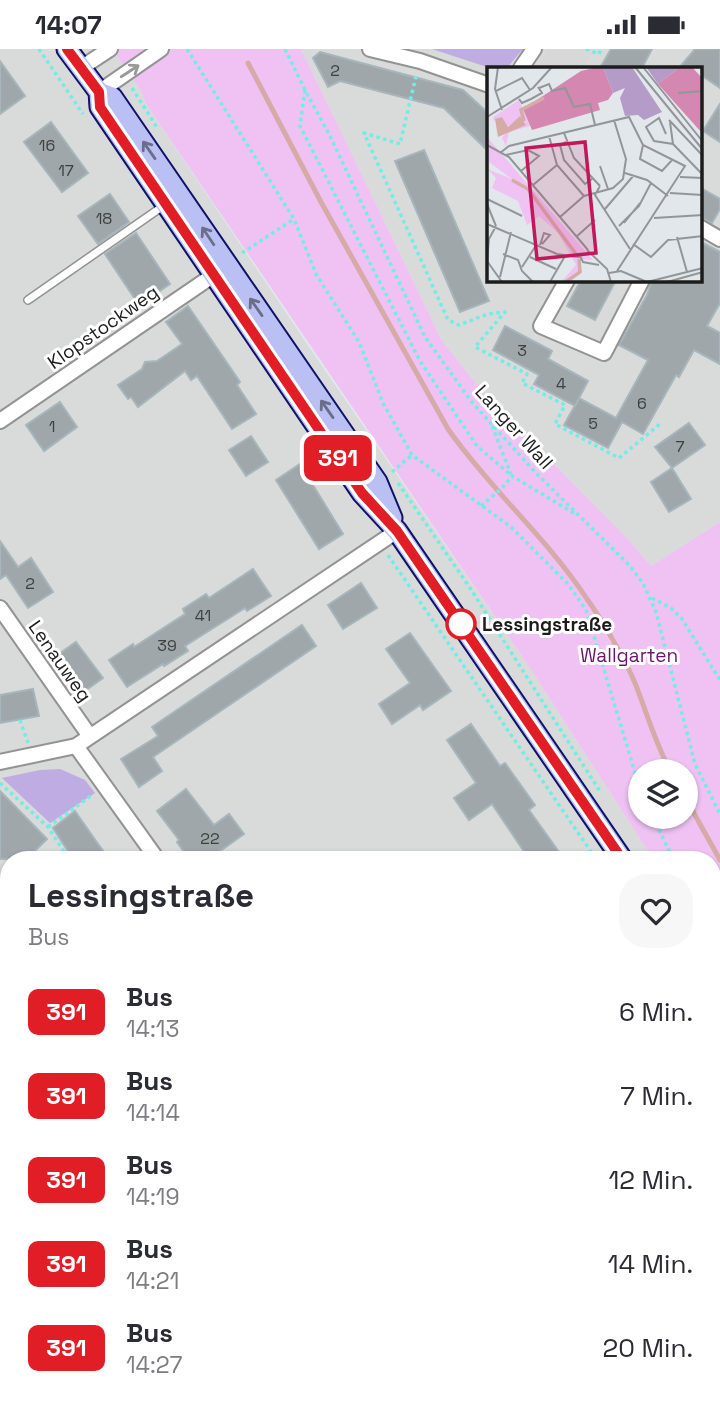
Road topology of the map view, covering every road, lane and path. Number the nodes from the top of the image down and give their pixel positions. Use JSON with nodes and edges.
{"nodes":[{"id":1,"x":67,"y":49,"type":"edge"},
{"id":2,"x":110,"y":49,"type":"edge"},
{"id":3,"x":161,"y":49,"type":"edge"},
{"id":4,"x":187,"y":49,"type":"edge"},
{"id":5,"x":285,"y":49,"type":"edge"},
{"id":6,"x":534,"y":49,"type":"edge"},
{"id":7,"x":586,"y":49,"type":"edge"},
{"id":8,"x":601,"y":49,"type":"edge"},
{"id":9,"x":378,"y":50,"type":"edge"},
{"id":10,"x":420,"y":61,"type":"junction"},
{"id":11,"x":521,"y":67,"type":"edge"},
{"id":12,"x":81,"y":68,"type":"junction"},
{"id":13,"x":487,"y":84,"type":"edge"},
{"id":14,"x":304,"y":90,"type":"junction"},
{"id":15,"x":99,"y":92,"type":"junction"},
{"id":16,"x":166,"y":204,"type":"junction"},
{"id":17,"x":293,"y":219,"type":"junction"},
{"id":18,"x":702,"y":229,"type":"edge"},
{"id":19,"x":720,"y":239,"type":"edge"},
{"id":20,"x":228,"y":264,"type":"junction"},
{"id":21,"x":566,"y":282,"type":"edge"},
{"id":22,"x":641,"y":282,"type":"edge"},
{"id":23,"x":28,"y":300,"type":"dead end"},
{"id":24,"x":0,"y":421,"type":"edge"},
{"id":25,"x":491,"y":424,"type":"junction"},
{"id":26,"x":660,"y":424,"type":"dead end"},
{"id":27,"x":412,"y":455,"type":"junction"},
{"id":28,"x":391,"y":473,"type":"dead end"},
{"id":29,"x":512,"y":476,"type":"junction"},
{"id":30,"x":481,"y":506,"type":"junction"},
{"id":31,"x":582,"y":517,"type":"junction"},
{"id":32,"x":397,"y":531,"type":"junction"},
{"id":33,"x":651,"y":597,"type":"junction"},
{"id":34,"x":0,"y":608,"type":"edge"},
{"id":35,"x":720,"y":680,"type":"edge"},
{"id":36,"x":20,"y":720,"type":"dead end"},
{"id":37,"x":89,"y":735,"type":"junction"},
{"id":38,"x":76,"y":746,"type":"junction"},
{"id":39,"x":32,"y":755,"type":"junction"},
{"id":40,"x":631,"y":759,"type":"edge"},
{"id":41,"x":0,"y":762,"type":"edge"},
{"id":42,"x":0,"y":783,"type":"edge"},
{"id":43,"x":95,"y":793,"type":"dead end"},
{"id":44,"x":720,"y":814,"type":"edge"},
{"id":45,"x":48,"y":827,"type":"junction"},
{"id":46,"x":659,"y":829,"type":"edge"},
{"id":47,"x":64,"y":851,"type":"edge"},
{"id":48,"x":150,"y":851,"type":"edge"},
{"id":49,"x":617,"y":851,"type":"edge"},
{"id":50,"x":669,"y":851,"type":"edge"}],
"edges":[{"from":1,"to":12,"type":"main road"},
{"from":2,"to":12,"type":"street"},
{"from":15,"to":3,"type":"street","one_way":true},
{"from":4,"to":17,"type":"path"},
{"from":5,"to":14,"type":"path","name":"Langer Wall"},
{"from":6,"to":11,"type":"street"},
{"from":7,"to":8,"type":"path"},
{"from":9,"to":10,"type":"street"},
{"from":10,"to":13,"type":"street"},
{"from":10,"to":26,"type":"path"},
{"from":12,"to":15,"type":"main road"},
{"from":14,"to":25,"type":"path","name":"Langer Wall"},
{"from":14,"to":29,"type":"path"},
{"from":15,"to":16,"type":"main road"},
{"from":20,"to":15,"type":"main road","one_way":true},
{"from":16,"to":20,"type":"main road"},
{"from":16,"to":23,"type":"lane"},
{"from":17,"to":20,"type":"path"},
{"from":17,"to":27,"type":"path"},
{"from":18,"to":19,"type":"street"},
{"from":20,"to":24,"type":"street","name":"Klopstockweg"},
{"from":20,"to":32,"type":"main road"},
{"from":21,"to":22,"type":"street"},
{"from":25,"to":29,"type":"path"},
{"from":25,"to":31,"type":"path","name":"Langer Wall"},
{"from":27,"to":28,"type":"path"},
{"from":27,"to":30,"type":"path"},
{"from":29,"to":30,"type":"path"},
{"from":29,"to":31,"type":"path"},
{"from":30,"to":40,"type":"path"},
{"from":31,"to":33,"type":"path","name":"Langer Wall"},
{"from":32,"to":37,"type":"street"},
{"from":32,"to":49,"type":"main road"},
{"from":33,"to":35,"type":"path"},
{"from":33,"to":44,"type":"path","name":"Langer Wall"},
{"from":34,"to":37,"type":"street","name":"Lenauweg"},
{"from":36,"to":39,"type":"path"},
{"from":37,"to":38,"type":"street"},
{"from":38,"to":39,"type":"street"},
{"from":38,"to":48,"type":"street"},
{"from":39,"to":41,"type":"street"},
{"from":42,"to":45,"type":"path"},
{"from":43,"to":45,"type":"path"},
{"from":45,"to":47,"type":"path"},
{"from":46,"to":50,"type":"path"}]}
